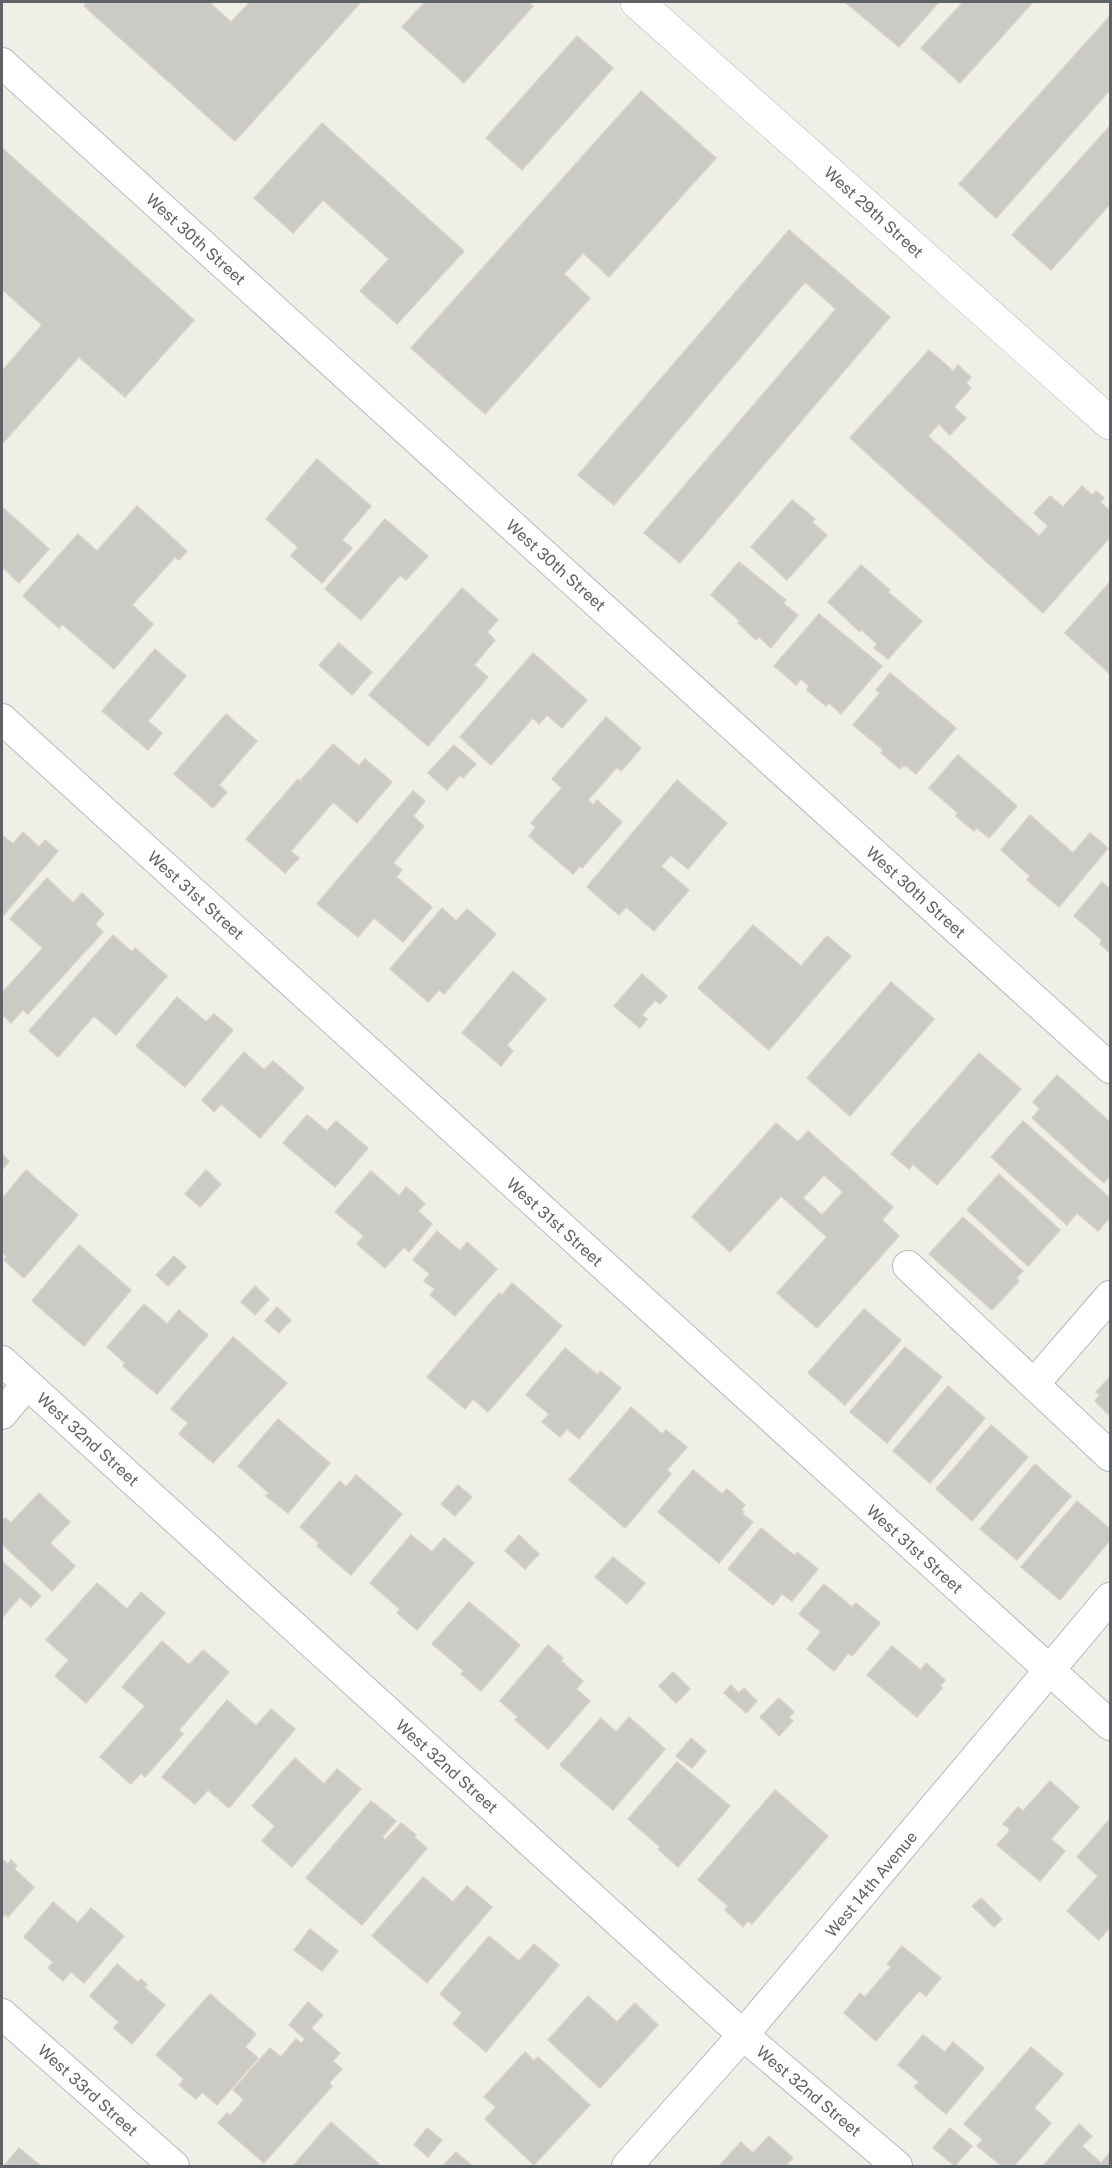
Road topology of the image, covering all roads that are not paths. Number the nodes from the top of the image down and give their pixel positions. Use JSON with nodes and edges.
{"nodes":[{"id":1,"x":638,"y":2,"type":"edge"},
{"id":2,"x":2,"y":63,"type":"edge"},
{"id":3,"x":1110,"y":423,"type":"edge"},
{"id":4,"x":2,"y":718,"type":"edge"},
{"id":5,"x":1110,"y":1068,"type":"edge"},
{"id":6,"x":908,"y":1266,"type":"dead end"},
{"id":7,"x":1110,"y":1296,"type":"edge"},
{"id":8,"x":2,"y":1361,"type":"edge"},
{"id":9,"x":27,"y":1384,"type":"junction"},
{"id":10,"x":1034,"y":1384,"type":"junction"},
{"id":11,"x":2,"y":1414,"type":"edge"},
{"id":12,"x":1110,"y":1456,"type":"edge"},
{"id":13,"x":1110,"y":1598,"type":"edge"},
{"id":14,"x":1050,"y":1672,"type":"junction"},
{"id":15,"x":1110,"y":1725,"type":"edge"},
{"id":16,"x":2,"y":2013,"type":"edge"},
{"id":17,"x":743,"y":2035,"type":"junction"},
{"id":18,"x":174,"y":2166,"type":"edge"},
{"id":19,"x":627,"y":2166,"type":"edge"},
{"id":20,"x":897,"y":2166,"type":"edge"}],
"edges":[{"from":1,"to":3,"type":"street","name":"West 29th Street"},
{"from":2,"to":5,"type":"street","name":"West 30th Street"},
{"from":4,"to":14,"type":"street","name":"West 31st Street"},
{"from":6,"to":10,"type":"street"},
{"from":7,"to":10,"type":"street"},
{"from":8,"to":9,"type":"street","name":"West 32nd Street"},
{"from":9,"to":11,"type":"street"},
{"from":9,"to":17,"type":"street","name":"West 32nd Street"},
{"from":10,"to":12,"type":"street"},
{"from":13,"to":14,"type":"street","name":"West 14th Avenue"},
{"from":14,"to":15,"type":"street","name":"West 31st Street"},
{"from":14,"to":17,"type":"street","name":"West 14th Avenue"},
{"from":16,"to":18,"type":"street","name":"West 33rd Street"},
{"from":17,"to":19,"type":"street","name":"West 14th Avenue"},
{"from":17,"to":20,"type":"street","name":"West 32nd Street"}]}
